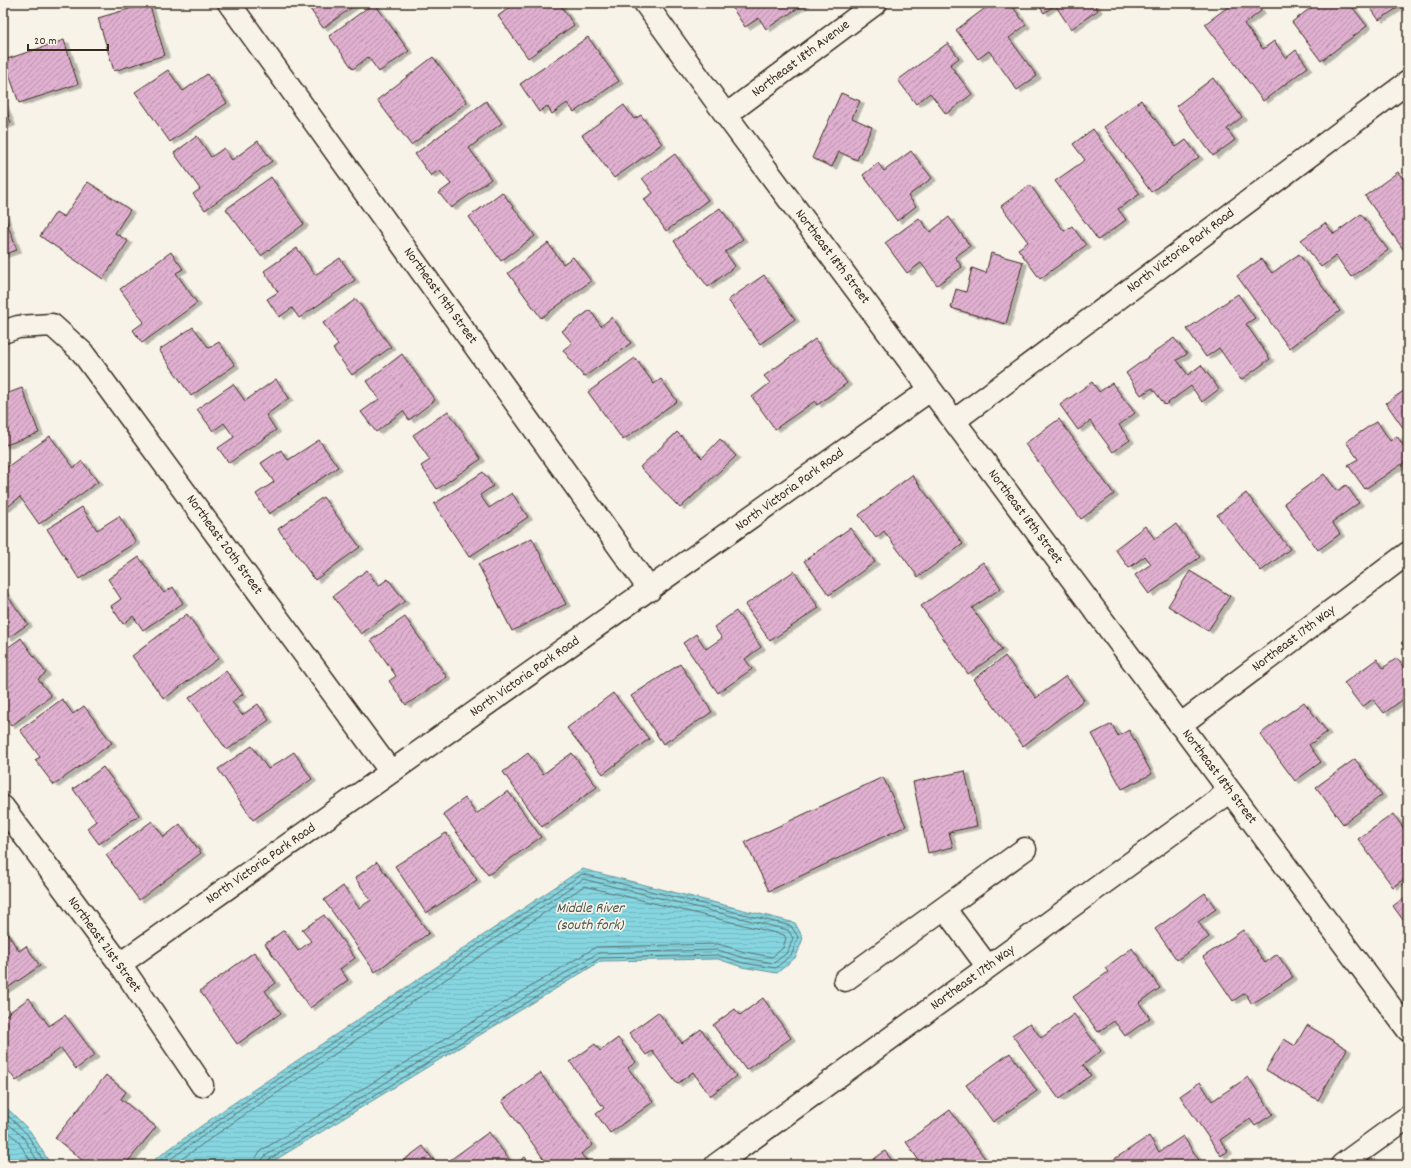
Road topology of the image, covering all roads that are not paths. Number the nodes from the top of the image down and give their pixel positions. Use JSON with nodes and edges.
{"nodes":[{"id":1,"x":228,"y":3,"type":"edge"},
{"id":2,"x":645,"y":3,"type":"edge"},
{"id":3,"x":876,"y":3,"type":"edge"},
{"id":4,"x":1408,"y":82,"type":"edge"},
{"id":5,"x":726,"y":115,"type":"junction"},
{"id":6,"x":3,"y":332,"type":"edge"},
{"id":7,"x":930,"y":390,"type":"junction"},
{"id":8,"x":954,"y":421,"type":"junction"},
{"id":9,"x":1408,"y":553,"type":"edge"},
{"id":10,"x":650,"y":590,"type":"junction"},
{"id":11,"x":1180,"y":725,"type":"junction"},
{"id":12,"x":391,"y":772,"type":"junction"},
{"id":13,"x":1230,"y":791,"type":"junction"},
{"id":14,"x":3,"y":807,"type":"edge"},
{"id":15,"x":1025,"y":849,"type":"dead end"},
{"id":16,"x":944,"y":908,"type":"junction"},
{"id":17,"x":120,"y":964,"type":"junction"},
{"id":18,"x":988,"y":967,"type":"junction"},
{"id":19,"x":845,"y":980,"type":"dead end"},
{"id":20,"x":1408,"y":1029,"type":"edge"},
{"id":21,"x":202,"y":1085,"type":"dead end"},
{"id":22,"x":1408,"y":1117,"type":"edge"},
{"id":23,"x":716,"y":1165,"type":"edge"},
{"id":24,"x":1342,"y":1165,"type":"edge"}],
"edges":[{"from":1,"to":10,"type":"street","name":"Northeast 19th Street"},
{"from":2,"to":5,"type":"street","name":"Northeast 18th Street"},
{"from":3,"to":5,"type":"street","name":"Northeast 18th Avenue"},
{"from":4,"to":8,"type":"street","name":"North Victoria Park Road"},
{"from":5,"to":7,"type":"street","name":"Northeast 18th Street"},
{"from":6,"to":12,"type":"street","name":"Northeast 20th Street"},
{"from":7,"to":8,"type":"street","name":"Northeast 18th Street"},
{"from":7,"to":10,"type":"street","name":"North Victoria Park Road"},
{"from":8,"to":11,"type":"street","name":"Northeast 18th Street"},
{"from":9,"to":11,"type":"street","name":"Northeast 17th Way"},
{"from":10,"to":12,"type":"street","name":"North Victoria Park Road"},
{"from":11,"to":13,"type":"street","name":"Northeast 18th Street"},
{"from":12,"to":17,"type":"street","name":"North Victoria Park Road"},
{"from":13,"to":18,"type":"street","name":"Northeast 17th Way"},
{"from":13,"to":20,"type":"street","name":"Northeast 18th Street"},
{"from":14,"to":17,"type":"street","name":"Northeast 21st Street"},
{"from":15,"to":16,"type":"street"},
{"from":16,"to":18,"type":"street"},
{"from":16,"to":19,"type":"street"},
{"from":17,"to":21,"type":"street","name":"Northeast 21st Street"},
{"from":18,"to":23,"type":"street","name":"Northeast 17th Way"},
{"from":22,"to":24,"type":"street"}]}
